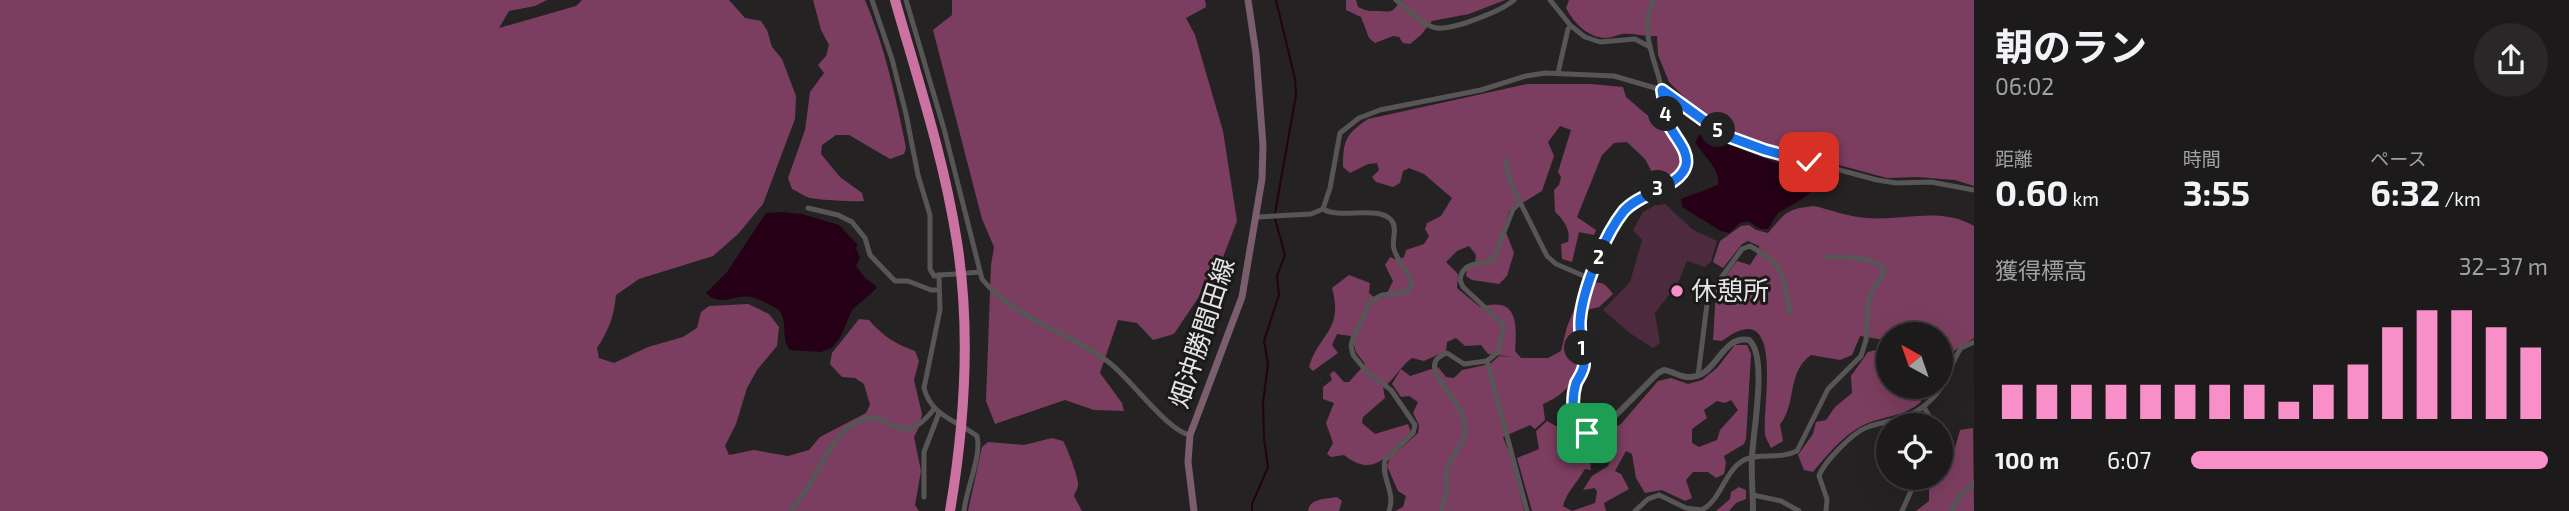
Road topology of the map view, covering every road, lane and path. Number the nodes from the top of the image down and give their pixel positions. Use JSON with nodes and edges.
{"nodes":[{"id":1,"x":872,"y":0,"type":"edge"},
{"id":2,"x":895,"y":0,"type":"edge"},
{"id":3,"x":906,"y":0,"type":"edge"},
{"id":4,"x":1248,"y":0,"type":"edge"},
{"id":5,"x":1396,"y":0,"type":"edge"},
{"id":6,"x":1514,"y":0,"type":"edge"},
{"id":7,"x":1550,"y":0,"type":"edge"},
{"id":8,"x":1654,"y":0,"type":"edge"},
{"id":9,"x":1571,"y":26,"type":"junction"},
{"id":10,"x":1650,"y":47,"type":"junction"},
{"id":11,"x":1558,"y":74,"type":"junction"},
{"id":12,"x":1662,"y":90,"type":"junction"},
{"id":13,"x":1505,"y":160,"type":"dead end"},
{"id":14,"x":1974,"y":190,"type":"edge"},
{"id":15,"x":1520,"y":203,"type":"junction"},
{"id":16,"x":808,"y":208,"type":"dead end"},
{"id":17,"x":1323,"y":209,"type":"junction"},
{"id":18,"x":1257,"y":217,"type":"junction"},
{"id":19,"x":1828,"y":257,"type":"dead end"},
{"id":20,"x":980,"y":272,"type":"junction"},
{"id":21,"x":968,"y":273,"type":"dead end"},
{"id":22,"x":956,"y":274,"type":"dead end"},
{"id":23,"x":939,"y":275,"type":"junction"},
{"id":24,"x":1591,"y":279,"type":"junction"},
{"id":25,"x":939,"y":290,"type":"junction"},
{"id":26,"x":1790,"y":313,"type":"dead end"},
{"id":27,"x":1974,"y":342,"type":"edge"},
{"id":28,"x":1487,"y":361,"type":"junction"},
{"id":29,"x":1698,"y":376,"type":"junction"},
{"id":30,"x":1924,"y":407,"type":"junction"},
{"id":31,"x":936,"y":411,"type":"junction"},
{"id":32,"x":1927,"y":413,"type":"edge"},
{"id":33,"x":1190,"y":435,"type":"junction"},
{"id":34,"x":1752,"y":457,"type":"junction"},
{"id":35,"x":1974,"y":483,"type":"edge"},
{"id":36,"x":1912,"y":490,"type":"edge"},
{"id":37,"x":1753,"y":495,"type":"junction"},
{"id":38,"x":924,"y":497,"type":"dead end"},
{"id":39,"x":791,"y":511,"type":"edge"},
{"id":40,"x":950,"y":511,"type":"edge"},
{"id":41,"x":964,"y":511,"type":"edge"},
{"id":42,"x":1194,"y":511,"type":"edge"},
{"id":43,"x":1389,"y":511,"type":"edge"},
{"id":44,"x":1441,"y":511,"type":"edge"},
{"id":45,"x":1527,"y":511,"type":"edge"},
{"id":46,"x":1635,"y":511,"type":"edge"},
{"id":47,"x":1754,"y":511,"type":"edge"},
{"id":48,"x":1799,"y":511,"type":"edge"},
{"id":49,"x":1826,"y":511,"type":"edge"},
{"id":50,"x":1902,"y":511,"type":"edge"},
{"id":51,"x":1952,"y":511,"type":"edge"}],
"edges":[{"from":1,"to":23,"type":"street"},
{"from":2,"to":40,"type":"highway"},
{"from":3,"to":20,"type":"street"},
{"from":4,"to":18,"type":"main road","name":"畑沖勝間田線"},
{"from":5,"to":6,"type":"street"},
{"from":7,"to":9,"type":"street"},
{"from":8,"to":10,"type":"street"},
{"from":9,"to":10,"type":"street"},
{"from":9,"to":11,"type":"street"},
{"from":10,"to":12,"type":"street"},
{"from":11,"to":12,"type":"street"},
{"from":11,"to":17,"type":"street"},
{"from":12,"to":14,"type":"street"},
{"from":12,"to":24,"type":"street"},
{"from":13,"to":15,"type":"street"},
{"from":15,"to":24,"type":"street"},
{"from":15,"to":28,"type":"street"},
{"from":16,"to":25,"type":"street"},
{"from":17,"to":18,"type":"street"},
{"from":17,"to":43,"type":"street"},
{"from":18,"to":33,"type":"main road","name":"畑沖勝間田線"},
{"from":19,"to":34,"type":"street"},
{"from":20,"to":21,"type":"street"},
{"from":20,"to":33,"type":"street"},
{"from":22,"to":23,"type":"street"},
{"from":23,"to":25,"type":"street"},
{"from":24,"to":29,"type":"street"},
{"from":25,"to":31,"type":"street"},
{"from":26,"to":29,"type":"street"},
{"from":27,"to":30,"type":"street"},
{"from":28,"to":44,"type":"street"},
{"from":28,"to":45,"type":"street"},
{"from":29,"to":34,"type":"street"},
{"from":30,"to":32,"type":"street"},
{"from":30,"to":49,"type":"street"},
{"from":31,"to":38,"type":"street"},
{"from":31,"to":39,"type":"street"},
{"from":31,"to":41,"type":"street"},
{"from":33,"to":42,"type":"main road","name":"畑沖勝間田線"},
{"from":34,"to":37,"type":"street"},
{"from":34,"to":46,"type":"street"},
{"from":35,"to":51,"type":"street"},
{"from":36,"to":50,"type":"street"},
{"from":37,"to":47,"type":"street"},
{"from":37,"to":48,"type":"street"}]}
